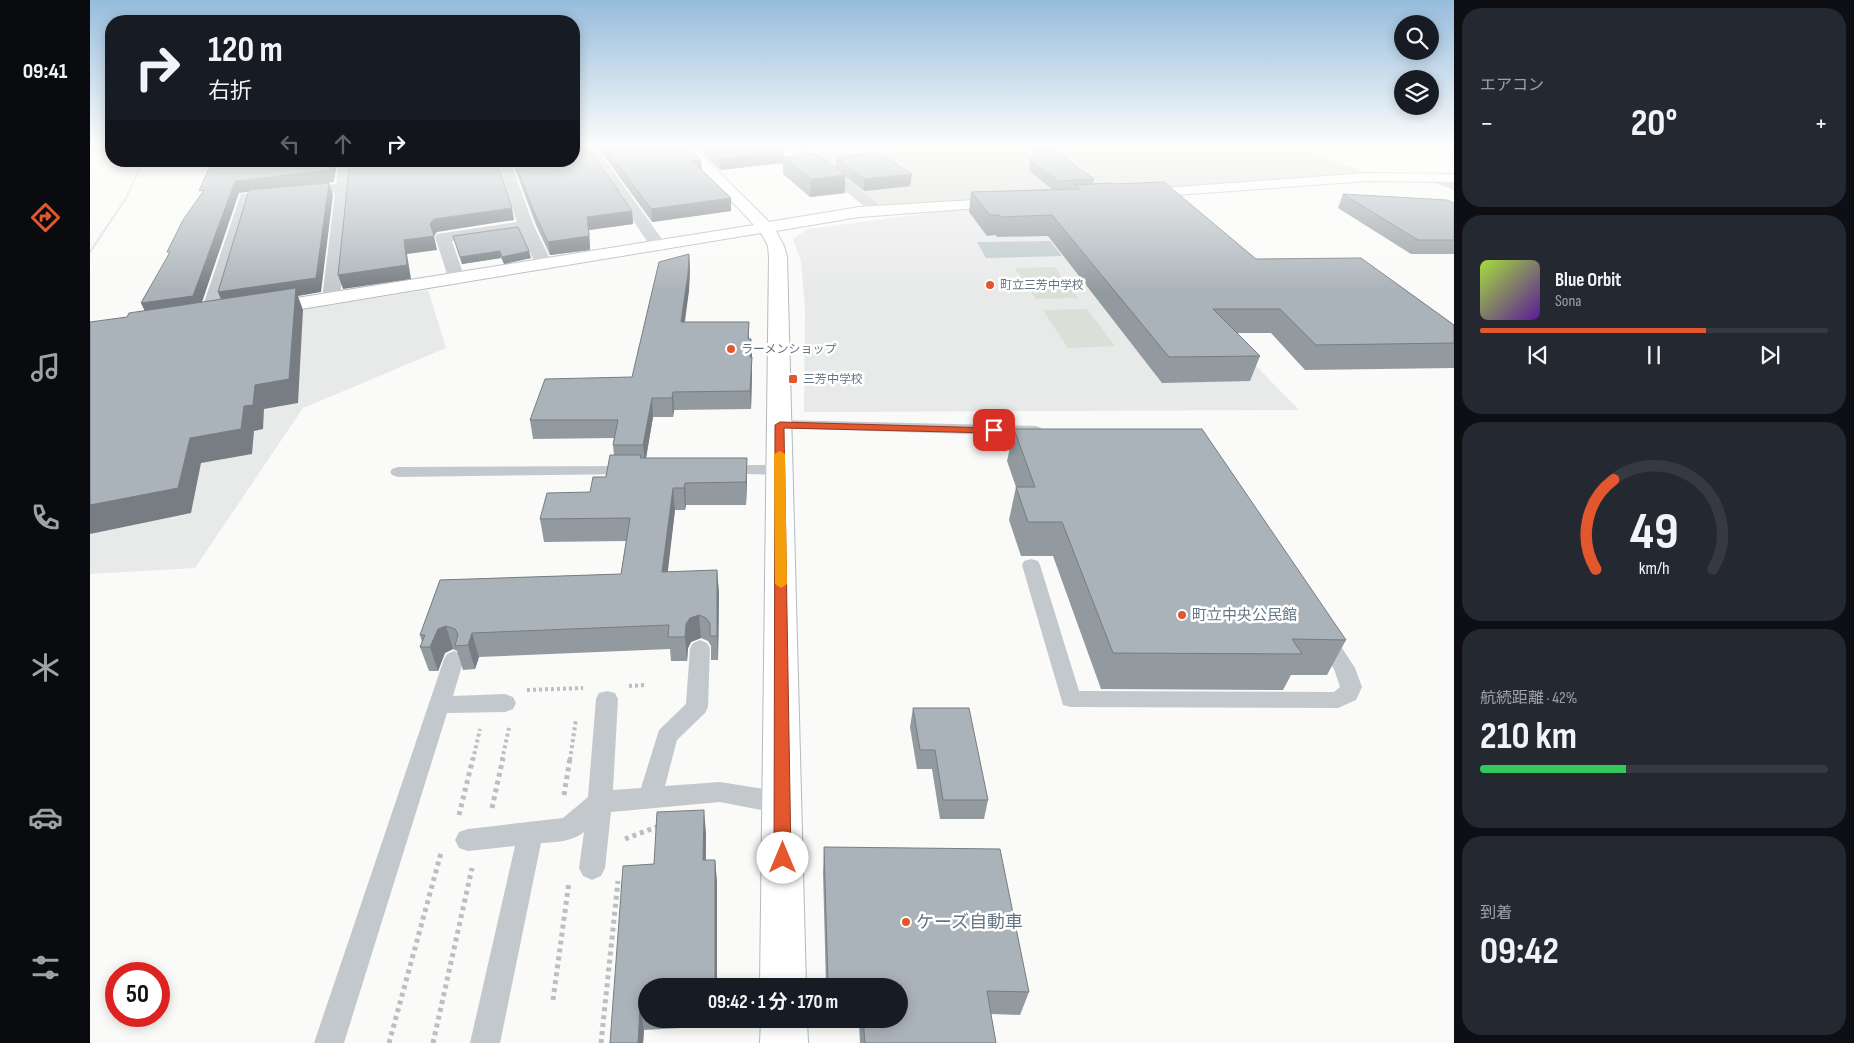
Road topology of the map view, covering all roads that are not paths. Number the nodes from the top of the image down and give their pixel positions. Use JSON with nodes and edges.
{"nodes":[{"id":1,"x":279,"y":195,"type":"edge"},
{"id":2,"x":343,"y":195,"type":"edge"},
{"id":3,"x":515,"y":195,"type":"edge"},
{"id":4,"x":623,"y":195,"type":"edge"},
{"id":5,"x":733,"y":195,"type":"edge"},
{"id":6,"x":859,"y":195,"type":"edge"},
{"id":7,"x":1122,"y":195,"type":"edge"},
{"id":8,"x":1126,"y":195,"type":"edge"},
{"id":9,"x":1025,"y":201,"type":"edge"},
{"id":10,"x":879,"y":210,"type":"junction"},
{"id":11,"x":526,"y":226,"type":"junction"},
{"id":12,"x":766,"y":228,"type":"junction"},
{"id":13,"x":659,"y":246,"type":"junction"},
{"id":14,"x":544,"y":265,"type":"junction"},
{"id":15,"x":456,"y":280,"type":"junction"},
{"id":16,"x":331,"y":299,"type":"junction"},
{"id":17,"x":780,"y":425,"type":"junction"},
{"id":18,"x":1052,"y":431,"type":"edge"},
{"id":19,"x":711,"y":470,"type":"edge"},
{"id":20,"x":780,"y":470,"type":"junction"},
{"id":21,"x":643,"y":471,"type":"edge"},
{"id":22,"x":398,"y":472,"type":"dead end"},
{"id":23,"x":1031,"y":565,"type":"dead end"},
{"id":24,"x":1316,"y":623,"type":"edge"},
{"id":25,"x":700,"y":648,"type":"dead end"},
{"id":26,"x":454,"y":659,"type":"edge"},
{"id":27,"x":598,"y":693,"type":"road end"},
{"id":28,"x":511,"y":696,"type":"road end"},
{"id":29,"x":439,"y":705,"type":"junction"},
{"id":30,"x":650,"y":798,"type":"junction"},
{"id":31,"x":600,"y":802,"type":"junction"},
{"id":32,"x":782,"y":802,"type":"junction"},
{"id":33,"x":530,"y":834,"type":"junction"},
{"id":34,"x":459,"y":839,"type":"road end"},
{"id":35,"x":581,"y":872,"type":"road end"},
{"id":36,"x":783,"y":978,"type":"edge"},
{"id":37,"x":784,"y":1028,"type":"edge"},
{"id":38,"x":329,"y":1043,"type":"edge"},
{"id":39,"x":485,"y":1043,"type":"edge"},
{"id":40,"x":784,"y":1043,"type":"edge"}],
"edges":[{"from":1,"to":16,"type":"street"},
{"from":2,"to":16,"type":"street"},
{"from":3,"to":11,"type":"street"},
{"from":4,"to":13,"type":"street"},
{"from":5,"to":12,"type":"street"},
{"from":6,"to":10,"type":"street"},
{"from":7,"to":8,"type":"street"},
{"from":9,"to":10,"type":"street"},
{"from":10,"to":12,"type":"street"},
{"from":11,"to":14,"type":"street"},
{"from":11,"to":15,"type":"street"},
{"from":12,"to":13,"type":"street"},
{"from":12,"to":17,"type":"street"},
{"from":13,"to":14,"type":"street"},
{"from":14,"to":15,"type":"street"},
{"from":15,"to":16,"type":"street"},
{"from":17,"to":18,"type":"lane"},
{"from":17,"to":20,"type":"street"},
{"from":19,"to":20,"type":"lane"},
{"from":20,"to":32,"type":"street"},
{"from":21,"to":22,"type":"lane"},
{"from":23,"to":24,"type":"lane"},
{"from":25,"to":30,"type":"lane"},
{"from":26,"to":29,"type":"lane"},
{"from":27,"to":31,"type":"lane"},
{"from":28,"to":29,"type":"lane"},
{"from":29,"to":38,"type":"lane"},
{"from":30,"to":31,"type":"lane"},
{"from":30,"to":32,"type":"lane"},
{"from":31,"to":33,"type":"lane"},
{"from":31,"to":35,"type":"lane"},
{"from":32,"to":36,"type":"street"},
{"from":33,"to":34,"type":"lane"},
{"from":33,"to":39,"type":"lane"},
{"from":37,"to":40,"type":"street"}]}
